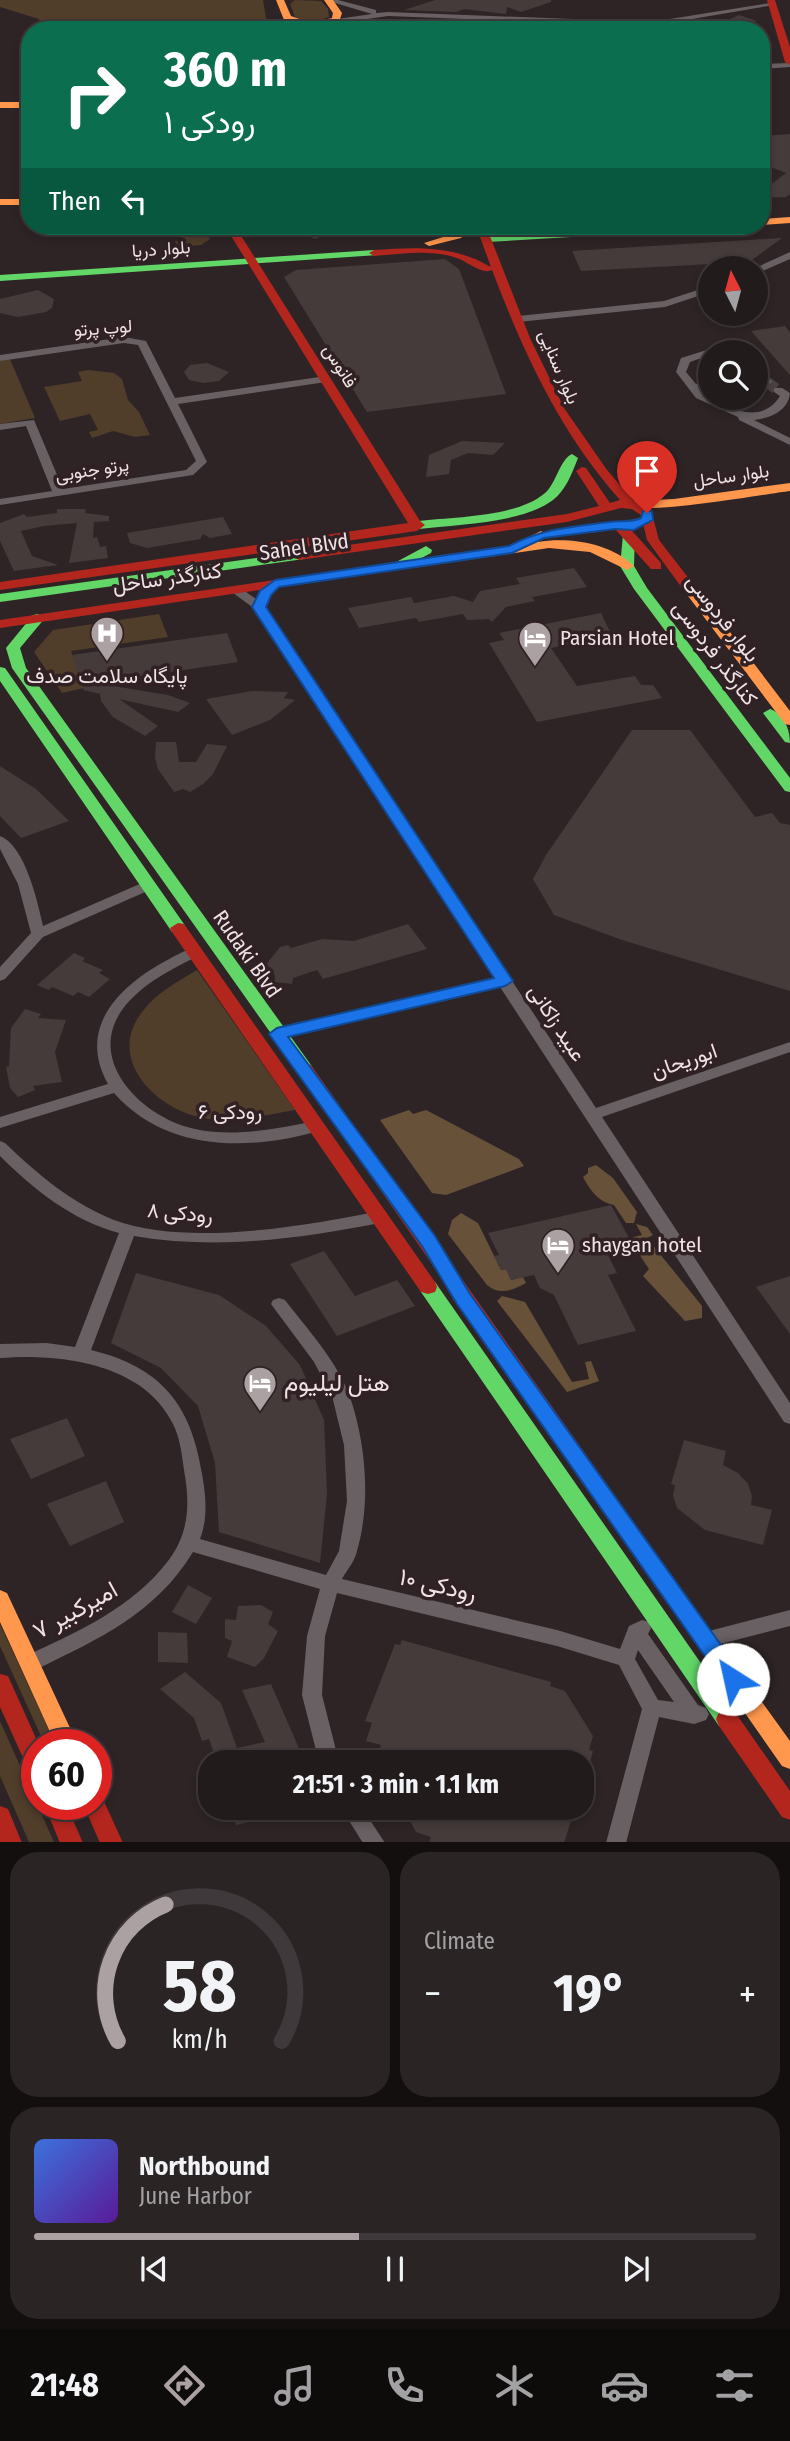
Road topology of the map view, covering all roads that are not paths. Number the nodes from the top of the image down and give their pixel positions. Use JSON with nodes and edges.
{"nodes":[{"id":1,"x":328,"y":0,"type":"edge"},
{"id":2,"x":282,"y":1,"type":"edge"},
{"id":3,"x":770,"y":3,"type":"edge"},
{"id":4,"x":388,"y":14,"type":"junction"},
{"id":5,"x":448,"y":16,"type":"junction"},
{"id":6,"x":293,"y":21,"type":"edge"},
{"id":7,"x":336,"y":21,"type":"edge"},
{"id":8,"x":357,"y":21,"type":"edge"},
{"id":9,"x":447,"y":21,"type":"edge"},
{"id":10,"x":530,"y":21,"type":"edge"},
{"id":11,"x":681,"y":21,"type":"edge"},
{"id":12,"x":790,"y":64,"type":"edge"},
{"id":13,"x":770,"y":66,"type":"edge"},
{"id":14,"x":21,"y":102,"type":"edge"},
{"id":15,"x":0,"y":103,"type":"edge"},
{"id":16,"x":0,"y":202,"type":"edge"},
{"id":17,"x":21,"y":202,"type":"edge"},
{"id":18,"x":790,"y":214,"type":"edge"},
{"id":19,"x":770,"y":215,"type":"edge"},
{"id":20,"x":790,"y":220,"type":"edge"},
{"id":21,"x":770,"y":221,"type":"edge"},
{"id":22,"x":236,"y":235,"type":"edge"},
{"id":23,"x":460,"y":235,"type":"edge"},
{"id":24,"x":479,"y":235,"type":"edge"},
{"id":25,"x":480,"y":235,"type":"edge"},
{"id":26,"x":248,"y":253,"type":"junction"},
{"id":27,"x":290,"y":255,"type":"junction"},
{"id":28,"x":790,"y":255,"type":"edge"},
{"id":29,"x":207,"y":261,"type":"junction"},
{"id":30,"x":768,"y":265,"type":"edge"},
{"id":31,"x":487,"y":269,"type":"junction"},
{"id":32,"x":0,"y":270,"type":"edge"},
{"id":33,"x":263,"y":276,"type":"junction"},
{"id":34,"x":0,"y":278,"type":"edge"},
{"id":35,"x":698,"y":293,"type":"edge"},
{"id":36,"x":518,"y":319,"type":"junction"},
{"id":37,"x":698,"y":356,"type":"edge"},
{"id":38,"x":0,"y":358,"type":"edge"},
{"id":39,"x":326,"y":379,"type":"junction"},
{"id":40,"x":698,"y":395,"type":"edge"},
{"id":41,"x":785,"y":395,"type":"edge"},
{"id":42,"x":172,"y":402,"type":"junction"},
{"id":43,"x":726,"y":410,"type":"edge"},
{"id":44,"x":742,"y":418,"type":"junction"},
{"id":45,"x":0,"y":427,"type":"edge"},
{"id":46,"x":790,"y":442,"type":"edge"},
{"id":47,"x":572,"y":458,"type":"junction"},
{"id":48,"x":189,"y":473,"type":"joint"},
{"id":49,"x":790,"y":487,"type":"edge"},
{"id":50,"x":59,"y":493,"type":"junction"},
{"id":51,"x":790,"y":498,"type":"edge"},
{"id":52,"x":0,"y":502,"type":"edge"},
{"id":53,"x":633,"y":505,"type":"junction"},
{"id":54,"x":606,"y":509,"type":"junction"},
{"id":55,"x":647,"y":519,"type":"junction"},
{"id":56,"x":456,"y":522,"type":"junction"},
{"id":57,"x":417,"y":527,"type":"junction"},
{"id":58,"x":541,"y":528,"type":"junction"},
{"id":59,"x":621,"y":529,"type":"junction"},
{"id":60,"x":512,"y":550,"type":"junction"},
{"id":61,"x":426,"y":551,"type":"junction"},
{"id":62,"x":627,"y":566,"type":"junction"},
{"id":63,"x":394,"y":567,"type":"junction"},
{"id":64,"x":120,"y":569,"type":"junction"},
{"id":65,"x":168,"y":574,"type":"junction"},
{"id":66,"x":275,"y":584,"type":"junction"},
{"id":67,"x":0,"y":586,"type":"edge"},
{"id":68,"x":235,"y":590,"type":"junction"},
{"id":69,"x":0,"y":598,"type":"edge"},
{"id":70,"x":259,"y":607,"type":"junction"},
{"id":71,"x":0,"y":612,"type":"edge"},
{"id":72,"x":38,"y":618,"type":"junction"},
{"id":73,"x":0,"y":624,"type":"edge"},
{"id":74,"x":6,"y":647,"type":"edge"},
{"id":75,"x":0,"y":671,"type":"edge"},
{"id":76,"x":790,"y":721,"type":"edge"},
{"id":77,"x":790,"y":739,"type":"edge"},
{"id":78,"x":790,"y":788,"type":"edge"},
{"id":79,"x":0,"y":840,"type":"edge"},
{"id":80,"x":147,"y":886,"type":"junction"},
{"id":81,"x":38,"y":934,"type":"junction"},
{"id":82,"x":195,"y":952,"type":"junction"},
{"id":83,"x":0,"y":976,"type":"edge"},
{"id":84,"x":505,"y":981,"type":"junction"},
{"id":85,"x":277,"y":1034,"type":"junction"},
{"id":86,"x":790,"y":1047,"type":"edge"},
{"id":87,"x":116,"y":1087,"type":"junction"},
{"id":88,"x":592,"y":1115,"type":"junction"},
{"id":89,"x":0,"y":1123,"type":"edge"},
{"id":90,"x":317,"y":1126,"type":"junction"},
{"id":91,"x":0,"y":1147,"type":"edge"},
{"id":92,"x":380,"y":1217,"type":"junction"},
{"id":93,"x":128,"y":1230,"type":"junction"},
{"id":94,"x":279,"y":1304,"type":"dead end"},
{"id":95,"x":0,"y":1351,"type":"edge"},
{"id":96,"x":81,"y":1354,"type":"junction"},
{"id":97,"x":790,"y":1417,"type":"edge"},
{"id":98,"x":189,"y":1543,"type":"junction"},
{"id":99,"x":330,"y":1584,"type":"junction"},
{"id":100,"x":0,"y":1599,"type":"edge"},
{"id":101,"x":790,"y":1618,"type":"edge"},
{"id":102,"x":657,"y":1620,"type":"junction"},
{"id":103,"x":636,"y":1632,"type":"junction"},
{"id":104,"x":705,"y":1640,"type":"junction"},
{"id":105,"x":625,"y":1659,"type":"junction"},
{"id":106,"x":30,"y":1662,"type":"junction"},
{"id":107,"x":0,"y":1683,"type":"edge"},
{"id":108,"x":652,"y":1708,"type":"junction"},
{"id":109,"x":718,"y":1708,"type":"junction"},
{"id":110,"x":694,"y":1715,"type":"junction"},
{"id":111,"x":21,"y":1729,"type":"edge"},
{"id":112,"x":60,"y":1729,"type":"edge"},
{"id":113,"x":326,"y":1750,"type":"edge"},
{"id":114,"x":790,"y":1759,"type":"edge"},
{"id":115,"x":790,"y":1810,"type":"edge"},
{"id":116,"x":0,"y":1816,"type":"edge"},
{"id":117,"x":62,"y":1820,"type":"edge"},
{"id":118,"x":101,"y":1820,"type":"edge"},
{"id":119,"x":359,"y":1820,"type":"edge"},
{"id":120,"x":11,"y":1842,"type":"edge"},
{"id":121,"x":72,"y":1842,"type":"edge"},
{"id":122,"x":112,"y":1842,"type":"edge"},
{"id":123,"x":374,"y":1842,"type":"edge"},
{"id":124,"x":616,"y":1842,"type":"edge"}],
"edges":[{"from":1,"to":4,"type":"street"},
{"from":1,"to":7,"type":"main road"},
{"from":2,"to":6,"type":"main road"},
{"from":3,"to":11,"type":"street"},
{"from":3,"to":12,"type":"main road"},
{"from":4,"to":5,"type":"street"},
{"from":4,"to":8,"type":"street"},
{"from":5,"to":9,"type":"street"},
{"from":5,"to":10,"type":"street"},
{"from":12,"to":13,"type":"street"},
{"from":14,"to":15,"type":"main road"},
{"from":16,"to":17,"type":"main road"},
{"from":18,"to":19,"type":"main road"},
{"from":20,"to":21,"type":"main road"},
{"from":22,"to":26,"type":"main road","name":"فانوس"},
{"from":23,"to":27,"type":"main road","name":"بلوار دریا"},
{"from":24,"to":31,"type":"main road","name":"بلوار سنایی"},
{"from":25,"to":36,"type":"main road","name":"بلوار سنایی"},
{"from":26,"to":27,"type":"main road","name":"بلوار دریا"},
{"from":26,"to":29,"type":"main road","name":"بلوار دریا"},
{"from":26,"to":33,"type":"main road","name":"فانوس"},
{"from":27,"to":31,"type":"main road","name":"بلوار دریا"},
{"from":27,"to":33,"type":"main road"},
{"from":28,"to":30,"type":"street"},
{"from":29,"to":32,"type":"main road","name":"بلوار دریا"},
{"from":29,"to":33,"type":"main road"},
{"from":29,"to":34,"type":"main road","name":"بلوار دریا"},
{"from":31,"to":47,"type":"main road","name":"بلوار سنایی"},
{"from":33,"to":39,"type":"main road","name":"فانوس"},
{"from":35,"to":36,"type":"street"},
{"from":36,"to":53,"type":"main road","name":"بلوار سنایی"},
{"from":37,"to":40,"type":"street"},
{"from":38,"to":42,"type":"street","name":"لوپ پرتو"},
{"from":39,"to":42,"type":"street"},
{"from":39,"to":57,"type":"main road","name":"فانوس"},
{"from":41,"to":44,"type":"street"},
{"from":42,"to":48,"type":"street","name":"لوپ پرتو"},
{"from":43,"to":44,"type":"street"},
{"from":44,"to":46,"type":"street"},
{"from":45,"to":50,"type":"street"},
{"from":47,"to":54,"type":"main road","name":"بلوار سنایی"},
{"from":47,"to":56,"type":"main road","name":"کنارگذر ساحل"},
{"from":48,"to":50,"type":"street","name":"پرتو جنوبی"},
{"from":49,"to":53,"type":"main road","name":"بلوار ساحل"},
{"from":50,"to":52,"type":"street","name":"پرتو جنوبی"},
{"from":51,"to":55,"type":"main road","name":"بلوار ساحل"},
{"from":53,"to":54,"type":"main road","name":"بلوار ساحل"},
{"from":53,"to":55,"type":"main road","name":"بلوار سنایی"},
{"from":54,"to":58,"type":"main road","name":"Sahel Blvd"},
{"from":54,"to":59,"type":"main road","name":"بلوار فردوسی"},
{"from":55,"to":59,"type":"main road","name":"بلوار ساحل"},
{"from":55,"to":76,"type":"main road","name":"بلوار فردوسی"},
{"from":56,"to":57,"type":"main road","name":"کنارگذر ساحل"},
{"from":56,"to":58,"type":"main road"},
{"from":57,"to":64,"type":"main road","name":"کنارگذر ساحل"},
{"from":58,"to":59,"type":"main road","name":"Sahel Blvd"},
{"from":58,"to":60,"type":"main road"},
{"from":58,"to":61,"type":"main road","name":"Sahel Blvd"},
{"from":58,"to":65,"type":"main road","name":"Sahel Blvd"},
{"from":59,"to":62,"type":"main road"},
{"from":59,"to":77,"type":"main road","name":"بلوار فردوسی"},
{"from":60,"to":62,"type":"main road","name":"کنارگذر ساحل"},
{"from":60,"to":63,"type":"main road","name":"کنارگذر ساحل"},
{"from":61,"to":63,"type":"main road"},
{"from":61,"to":71,"type":"main road","name":"Sahel Blvd"},
{"from":62,"to":78,"type":"main road","name":"کنارگذر فردوسی"},
{"from":63,"to":66,"type":"main road","name":"کنارگذر ساحل"},
{"from":64,"to":65,"type":"main road"},
{"from":64,"to":67,"type":"main road","name":"کنارگذر ساحل"},
{"from":65,"to":69,"type":"main road","name":"Sahel Blvd"},
{"from":66,"to":68,"type":"main road","name":"کنارگذر ساحل"},
{"from":66,"to":70,"type":"street"},
{"from":68,"to":70,"type":"street","name":"عبید زاکانی"},
{"from":68,"to":72,"type":"main road","name":"کنارگذر ساحل"},
{"from":70,"to":84,"type":"street","name":"عبید زاکانی"},
{"from":72,"to":73,"type":"main road","name":"کنارگذر ساحل"},
{"from":72,"to":74,"type":"main road","name":"Rudaki Blvd"},
{"from":74,"to":85,"type":"main road","name":"Rudaki Blvd"},
{"from":75,"to":80,"type":"main road","name":"Rudaki Blvd"},
{"from":79,"to":81,"type":"street"},
{"from":80,"to":81,"type":"street"},
{"from":80,"to":82,"type":"main road","name":"Rudaki Blvd"},
{"from":81,"to":83,"type":"street"},
{"from":82,"to":87,"type":"street"},
{"from":82,"to":90,"type":"main road","name":"Rudaki Blvd"},
{"from":84,"to":85,"type":"street"},
{"from":84,"to":88,"type":"street","name":"عبید زاکانی"},
{"from":85,"to":104,"type":"main road","name":"Rudaki Blvd"},
{"from":86,"to":88,"type":"street","name":"ابوریحان"},
{"from":87,"to":89,"type":"street"},
{"from":87,"to":90,"type":"street","name":"رودکی ۶"},
{"from":88,"to":97,"type":"street","name":"عبید زاکانی"},
{"from":90,"to":92,"type":"main road","name":"Rudaki Blvd"},
{"from":91,"to":93,"type":"street","name":"رودکی ۸"},
{"from":92,"to":93,"type":"street","name":"رودکی ۸"},
{"from":92,"to":102,"type":"main road","name":"Rudaki Blvd"},
{"from":93,"to":96,"type":"street"},
{"from":94,"to":99,"type":"street"},
{"from":95,"to":96,"type":"street"},
{"from":96,"to":98,"type":"street","name":"امیرکبیر ۷"},
{"from":98,"to":99,"type":"street","name":"رودکی ۱۰"},
{"from":98,"to":106,"type":"street","name":"امیرکبیر ۷"},
{"from":99,"to":105,"type":"street","name":"رودکی ۱۰"},
{"from":99,"to":113,"type":"street"},
{"from":100,"to":106,"type":"main road"},
{"from":101,"to":104,"type":"street"},
{"from":102,"to":103,"type":"street"},
{"from":102,"to":104,"type":"main road"},
{"from":102,"to":109,"type":"main road","name":"Rudaki Blvd"},
{"from":103,"to":105,"type":"street"},
{"from":103,"to":110,"type":"street"},
{"from":104,"to":114,"type":"main road","name":"Rudaki Blvd"},
{"from":105,"to":108,"type":"street"},
{"from":106,"to":112,"type":"main road"},
{"from":107,"to":111,"type":"main road"},
{"from":108,"to":110,"type":"street"},
{"from":108,"to":124,"type":"street"},
{"from":109,"to":110,"type":"street"},
{"from":109,"to":115,"type":"main road","name":"Rudaki Blvd"},
{"from":116,"to":120,"type":"main road"},
{"from":117,"to":121,"type":"main road"},
{"from":118,"to":122,"type":"main road"},
{"from":119,"to":123,"type":"street"}]}
